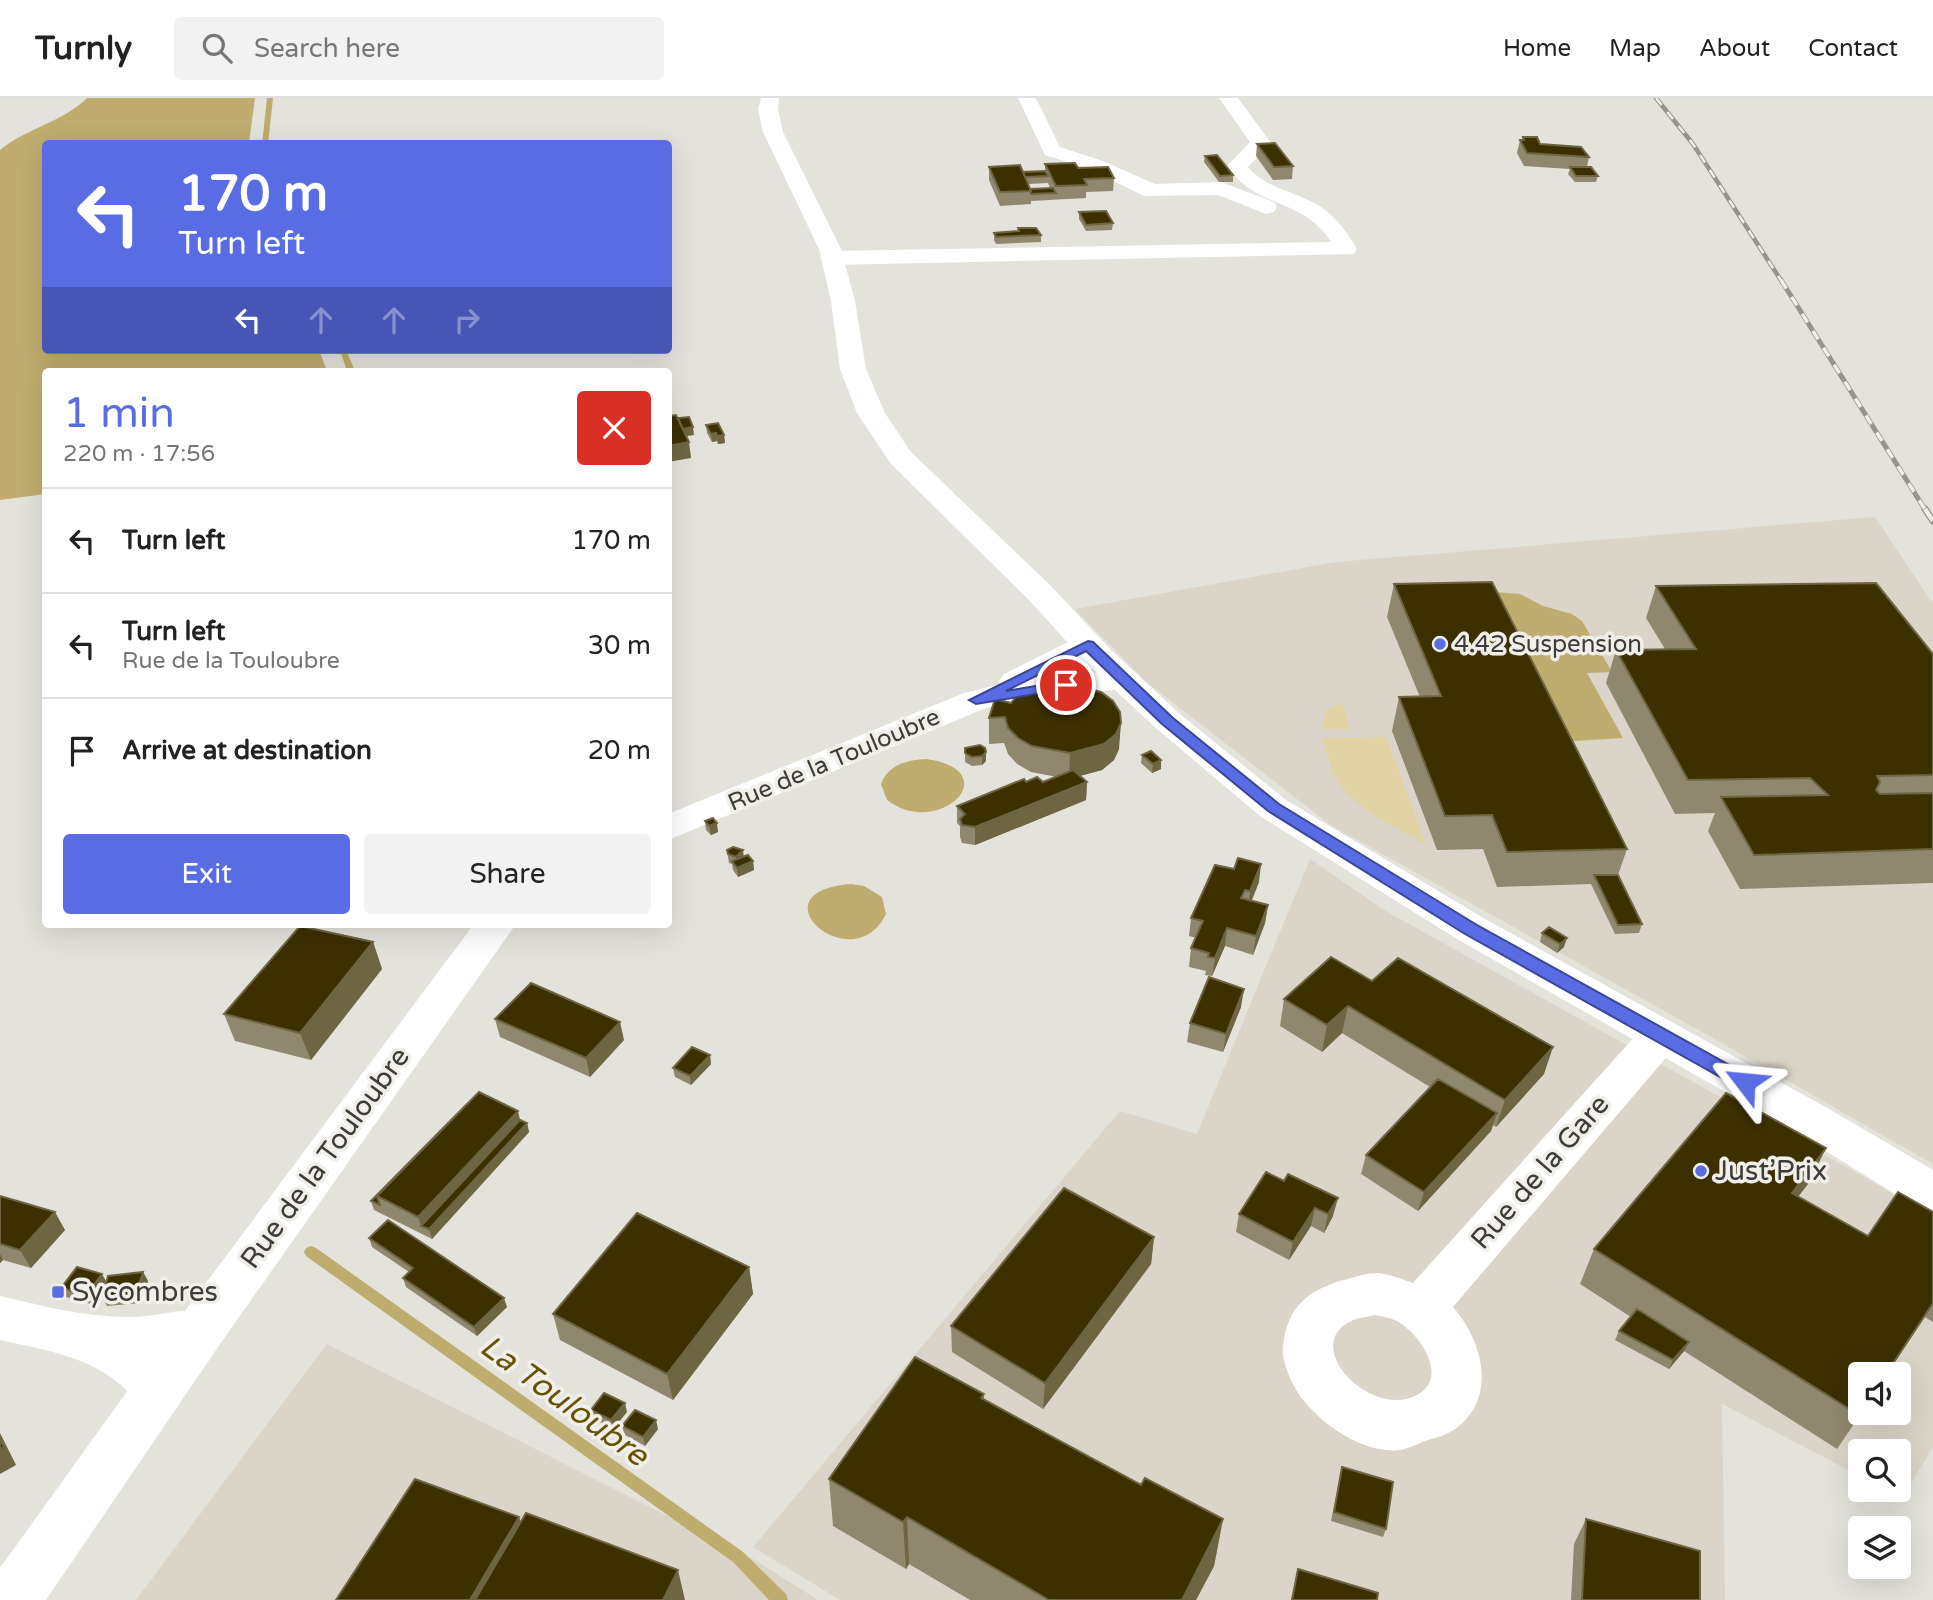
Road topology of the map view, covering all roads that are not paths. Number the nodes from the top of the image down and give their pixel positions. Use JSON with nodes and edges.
{"nodes":[{"id":1,"x":770,"y":98,"type":"edge"},
{"id":2,"x":1027,"y":98,"type":"edge"},
{"id":3,"x":1228,"y":98,"type":"edge"},
{"id":4,"x":1298,"y":249,"type":"junction"},
{"id":5,"x":832,"y":258,"type":"junction"},
{"id":6,"x":1091,"y":648,"type":"junction"},
{"id":7,"x":1126,"y":681,"type":"junction"},
{"id":8,"x":976,"y":700,"type":"junction"},
{"id":9,"x":672,"y":826,"type":"edge"},
{"id":10,"x":493,"y":928,"type":"edge"},
{"id":11,"x":1661,"y":1035,"type":"junction"},
{"id":12,"x":1933,"y":1193,"type":"edge"},
{"id":13,"x":1420,"y":1310,"type":"dead end"},
{"id":14,"x":7,"y":1327,"type":"edge"},
{"id":15,"x":200,"y":1331,"type":"junction"},
{"id":16,"x":85,"y":1337,"type":"junction"},
{"id":17,"x":158,"y":1390,"type":"junction"},
{"id":18,"x":12,"y":1600,"type":"edge"}],
"edges":[{"from":1,"to":5,"type":"street"},
{"from":2,"to":4,"type":"street"},
{"from":3,"to":4,"type":"street"},
{"from":4,"to":5,"type":"street"},
{"from":5,"to":6,"type":"street"},
{"from":6,"to":7,"type":"street"},
{"from":6,"to":8,"type":"street"},
{"from":7,"to":8,"type":"street","name":"Rue de la Touloubre"},
{"from":7,"to":11,"type":"street"},
{"from":8,"to":9,"type":"street","name":"Rue de la Touloubre"},
{"from":10,"to":15,"type":"street","name":"Rue de la Touloubre"},
{"from":11,"to":12,"type":"street"},
{"from":11,"to":13,"type":"street","name":"Rue de la Gare"},
{"from":14,"to":16,"type":"street"},
{"from":15,"to":16,"type":"street"},
{"from":15,"to":17,"type":"street","name":"Rue de la Touloubre"},
{"from":16,"to":17,"type":"street"},
{"from":17,"to":18,"type":"street","name":"Rue de la Touloubre"}]}
